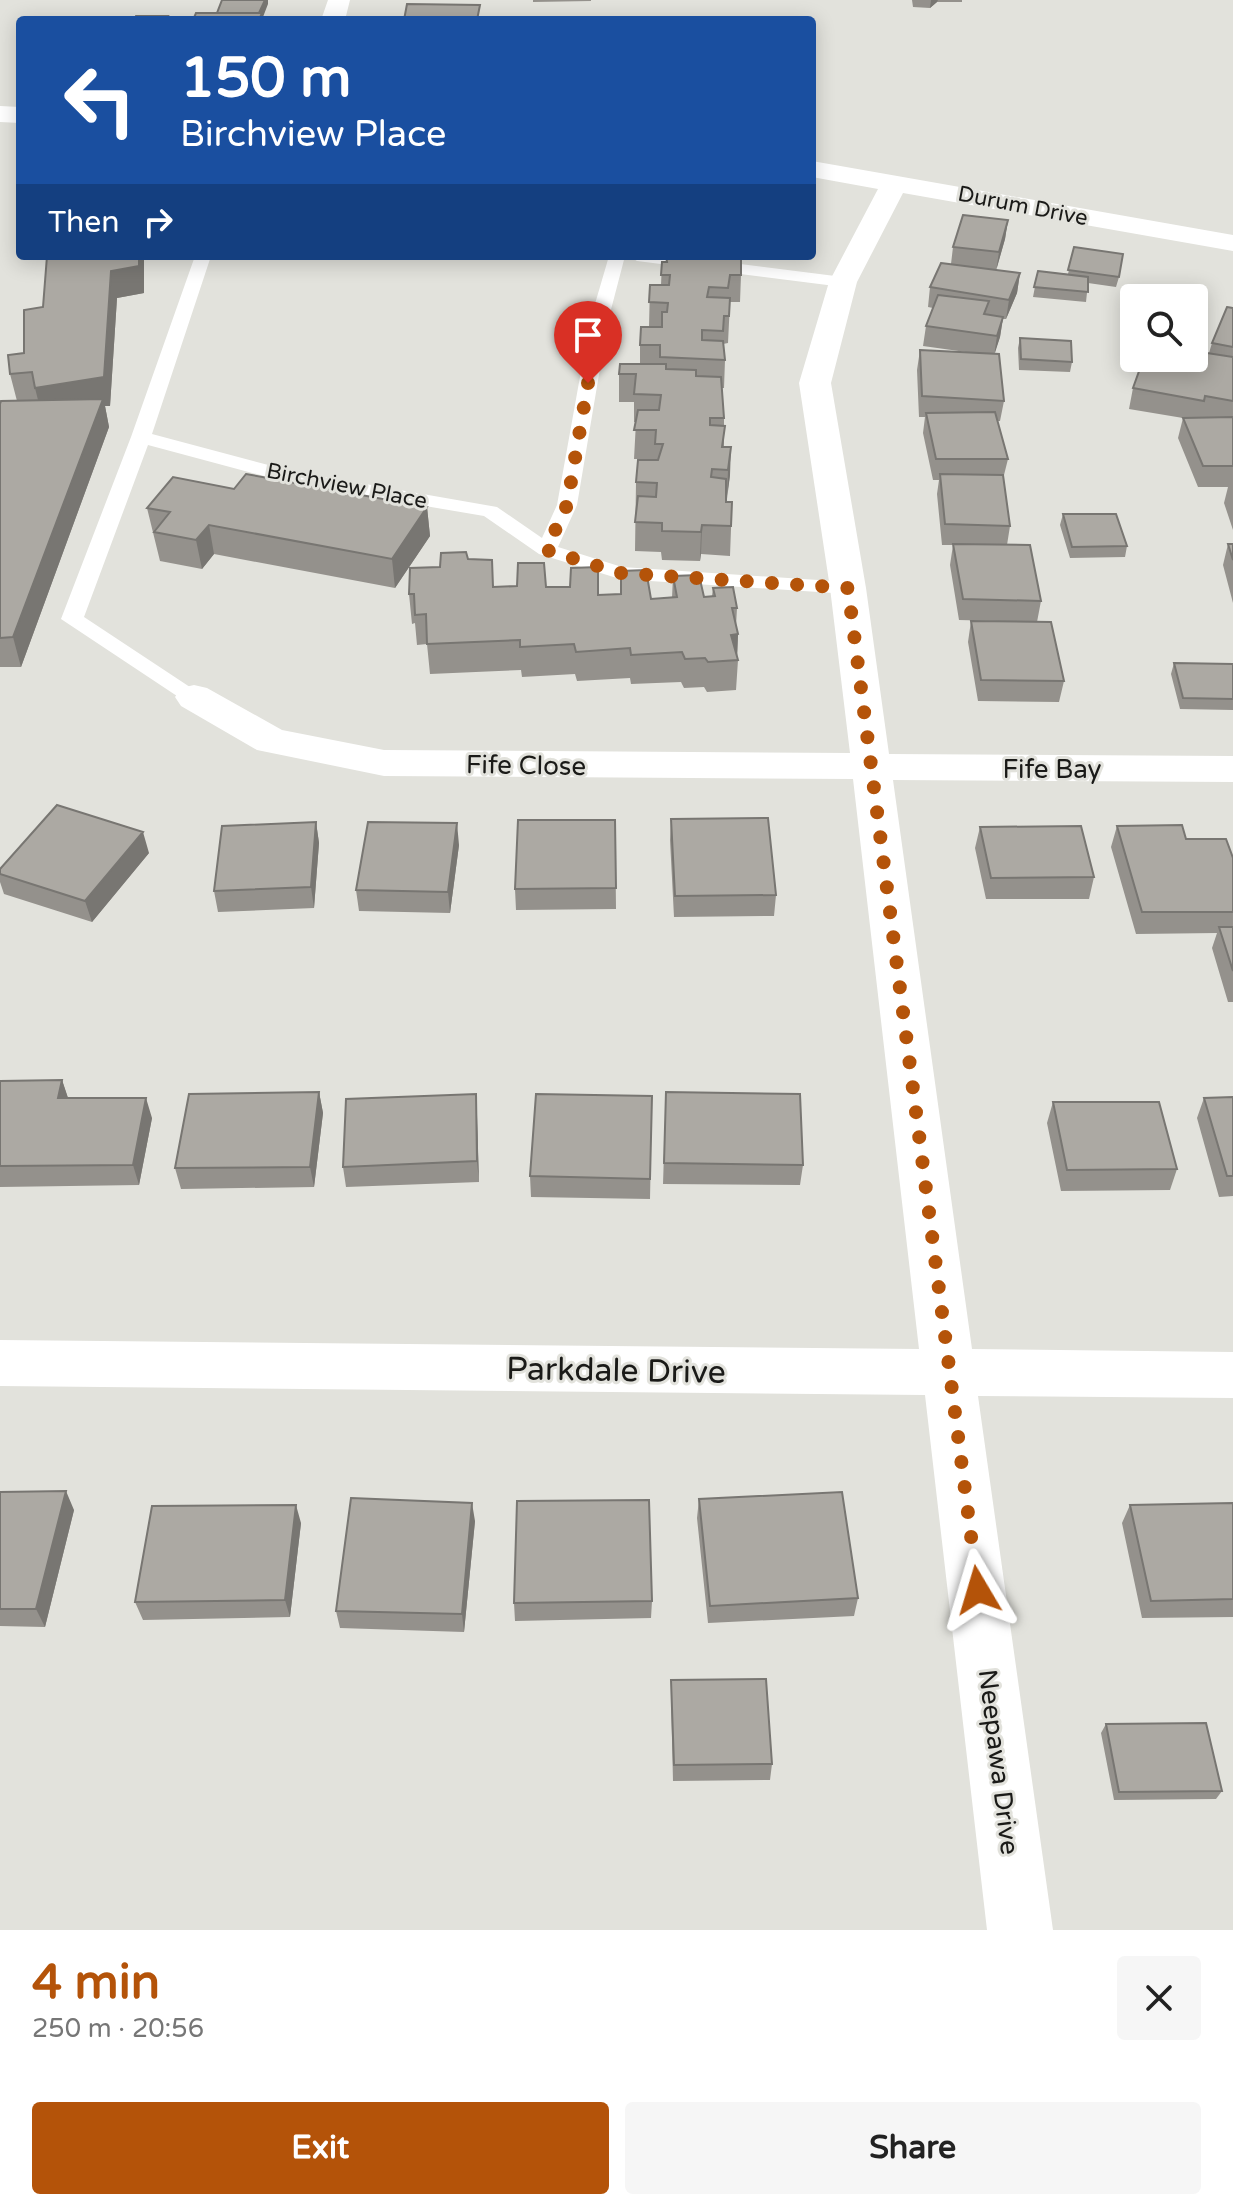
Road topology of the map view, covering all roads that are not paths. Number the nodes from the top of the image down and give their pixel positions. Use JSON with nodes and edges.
{"nodes":[{"id":1,"x":816,"y":170,"type":"edge"},
{"id":2,"x":895,"y":182,"type":"junction"},
{"id":3,"x":1233,"y":243,"type":"edge"},
{"id":4,"x":202,"y":260,"type":"edge"},
{"id":5,"x":616,"y":260,"type":"edge"},
{"id":6,"x":669,"y":260,"type":"edge"},
{"id":7,"x":843,"y":282,"type":"junction"},
{"id":8,"x":141,"y":437,"type":"junction"},
{"id":9,"x":546,"y":550,"type":"junction"},
{"id":10,"x":848,"y":588,"type":"junction"},
{"id":11,"x":194,"y":697,"type":"joint"},
{"id":12,"x":871,"y":768,"type":"junction"},
{"id":13,"x":1233,"y":769,"type":"edge"},
{"id":14,"x":0,"y":1363,"type":"edge"},
{"id":15,"x":951,"y":1374,"type":"junction"},
{"id":16,"x":1233,"y":1375,"type":"edge"},
{"id":17,"x":1020,"y":1930,"type":"edge"}],
"edges":[{"from":1,"to":2,"type":"street","name":"Durum Drive"},
{"from":2,"to":3,"type":"street","name":"Durum Drive"},
{"from":2,"to":7,"type":"street","name":"Neepawa Drive"},
{"from":4,"to":8,"type":"lane"},
{"from":5,"to":9,"type":"lane"},
{"from":6,"to":7,"type":"lane"},
{"from":7,"to":10,"type":"street","name":"Neepawa Drive"},
{"from":8,"to":9,"type":"lane","name":"Birchview Place"},
{"from":8,"to":11,"type":"lane"},
{"from":9,"to":10,"type":"lane","name":"Birchview Place"},
{"from":10,"to":12,"type":"street","name":"Neepawa Drive"},
{"from":11,"to":12,"type":"street","name":"Fife Close"},
{"from":12,"to":13,"type":"street","name":"Fife Bay"},
{"from":12,"to":15,"type":"street","name":"Neepawa Drive"},
{"from":14,"to":15,"type":"street","name":"Parkdale Drive"},
{"from":15,"to":16,"type":"street","name":"Parkdale Drive"},
{"from":15,"to":17,"type":"street","name":"Neepawa Drive"}]}
